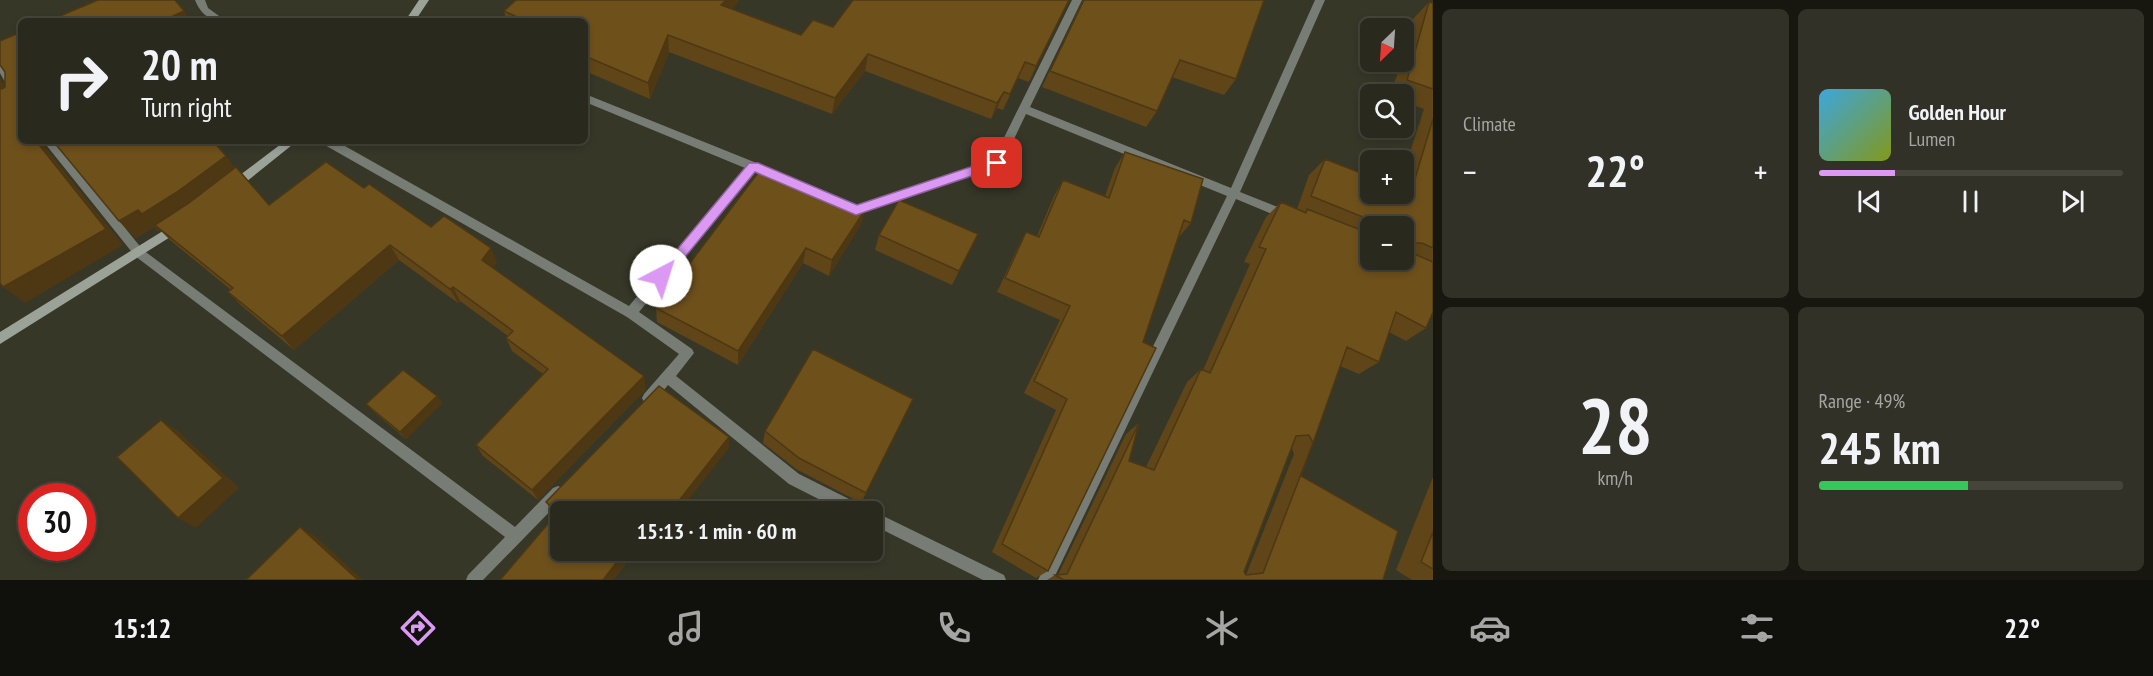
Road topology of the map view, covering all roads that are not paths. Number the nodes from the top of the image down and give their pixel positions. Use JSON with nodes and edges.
{"nodes":[{"id":1,"x":200,"y":0,"type":"edge"},
{"id":2,"x":424,"y":0,"type":"edge"},
{"id":3,"x":1077,"y":0,"type":"edge"},
{"id":4,"x":1320,"y":0,"type":"edge"},
{"id":5,"x":217,"y":18,"type":"edge"},
{"id":6,"x":412,"y":18,"type":"edge"},
{"id":7,"x":0,"y":64,"type":"edge"},
{"id":8,"x":18,"y":96,"type":"edge"},
{"id":9,"x":588,"y":99,"type":"edge"},
{"id":10,"x":1023,"y":108,"type":"junction"},
{"id":11,"x":50,"y":144,"type":"edge"},
{"id":12,"x":288,"y":144,"type":"edge"},
{"id":13,"x":332,"y":144,"type":"edge"},
{"id":14,"x":753,"y":166,"type":"junction"},
{"id":15,"x":784,"y":179,"type":"edge"},
{"id":16,"x":226,"y":192,"type":"edge"},
{"id":17,"x":1234,"y":193,"type":"junction"},
{"id":18,"x":836,"y":201,"type":"edge"},
{"id":19,"x":188,"y":220,"type":"edge"},
{"id":20,"x":1297,"y":220,"type":"edge"},
{"id":21,"x":139,"y":253,"type":"junction"},
{"id":22,"x":631,"y":313,"type":"junction"},
{"id":23,"x":0,"y":339,"type":"edge"},
{"id":24,"x":669,"y":378,"type":"junction"},
{"id":25,"x":637,"y":412,"type":"edge"},
{"id":26,"x":564,"y":487,"type":"edge"},
{"id":27,"x":838,"y":501,"type":"edge"},
{"id":28,"x":883,"y":523,"type":"edge"},
{"id":29,"x":516,"y":537,"type":"junction"},
{"id":30,"x":473,"y":580,"type":"edge"},
{"id":31,"x":999,"y":580,"type":"edge"},
{"id":32,"x":1045,"y":580,"type":"edge"}],
"edges":[{"from":1,"to":5,"type":"street"},
{"from":2,"to":6,"type":"main road"},
{"from":3,"to":10,"type":"street"},
{"from":4,"to":17,"type":"street"},
{"from":7,"to":8,"type":"street"},
{"from":9,"to":14,"type":"street"},
{"from":10,"to":17,"type":"street"},
{"from":10,"to":18,"type":"street"},
{"from":11,"to":21,"type":"street"},
{"from":12,"to":16,"type":"main road"},
{"from":13,"to":22,"type":"street"},
{"from":14,"to":15,"type":"street"},
{"from":14,"to":22,"type":"street"},
{"from":17,"to":20,"type":"street"},
{"from":17,"to":32,"type":"street"},
{"from":19,"to":21,"type":"main road"},
{"from":21,"to":23,"type":"main road"},
{"from":21,"to":29,"type":"street"},
{"from":22,"to":24,"type":"street"},
{"from":24,"to":25,"type":"street"},
{"from":24,"to":27,"type":"street"},
{"from":26,"to":29,"type":"street"},
{"from":28,"to":31,"type":"street"},
{"from":29,"to":30,"type":"street"}]}
